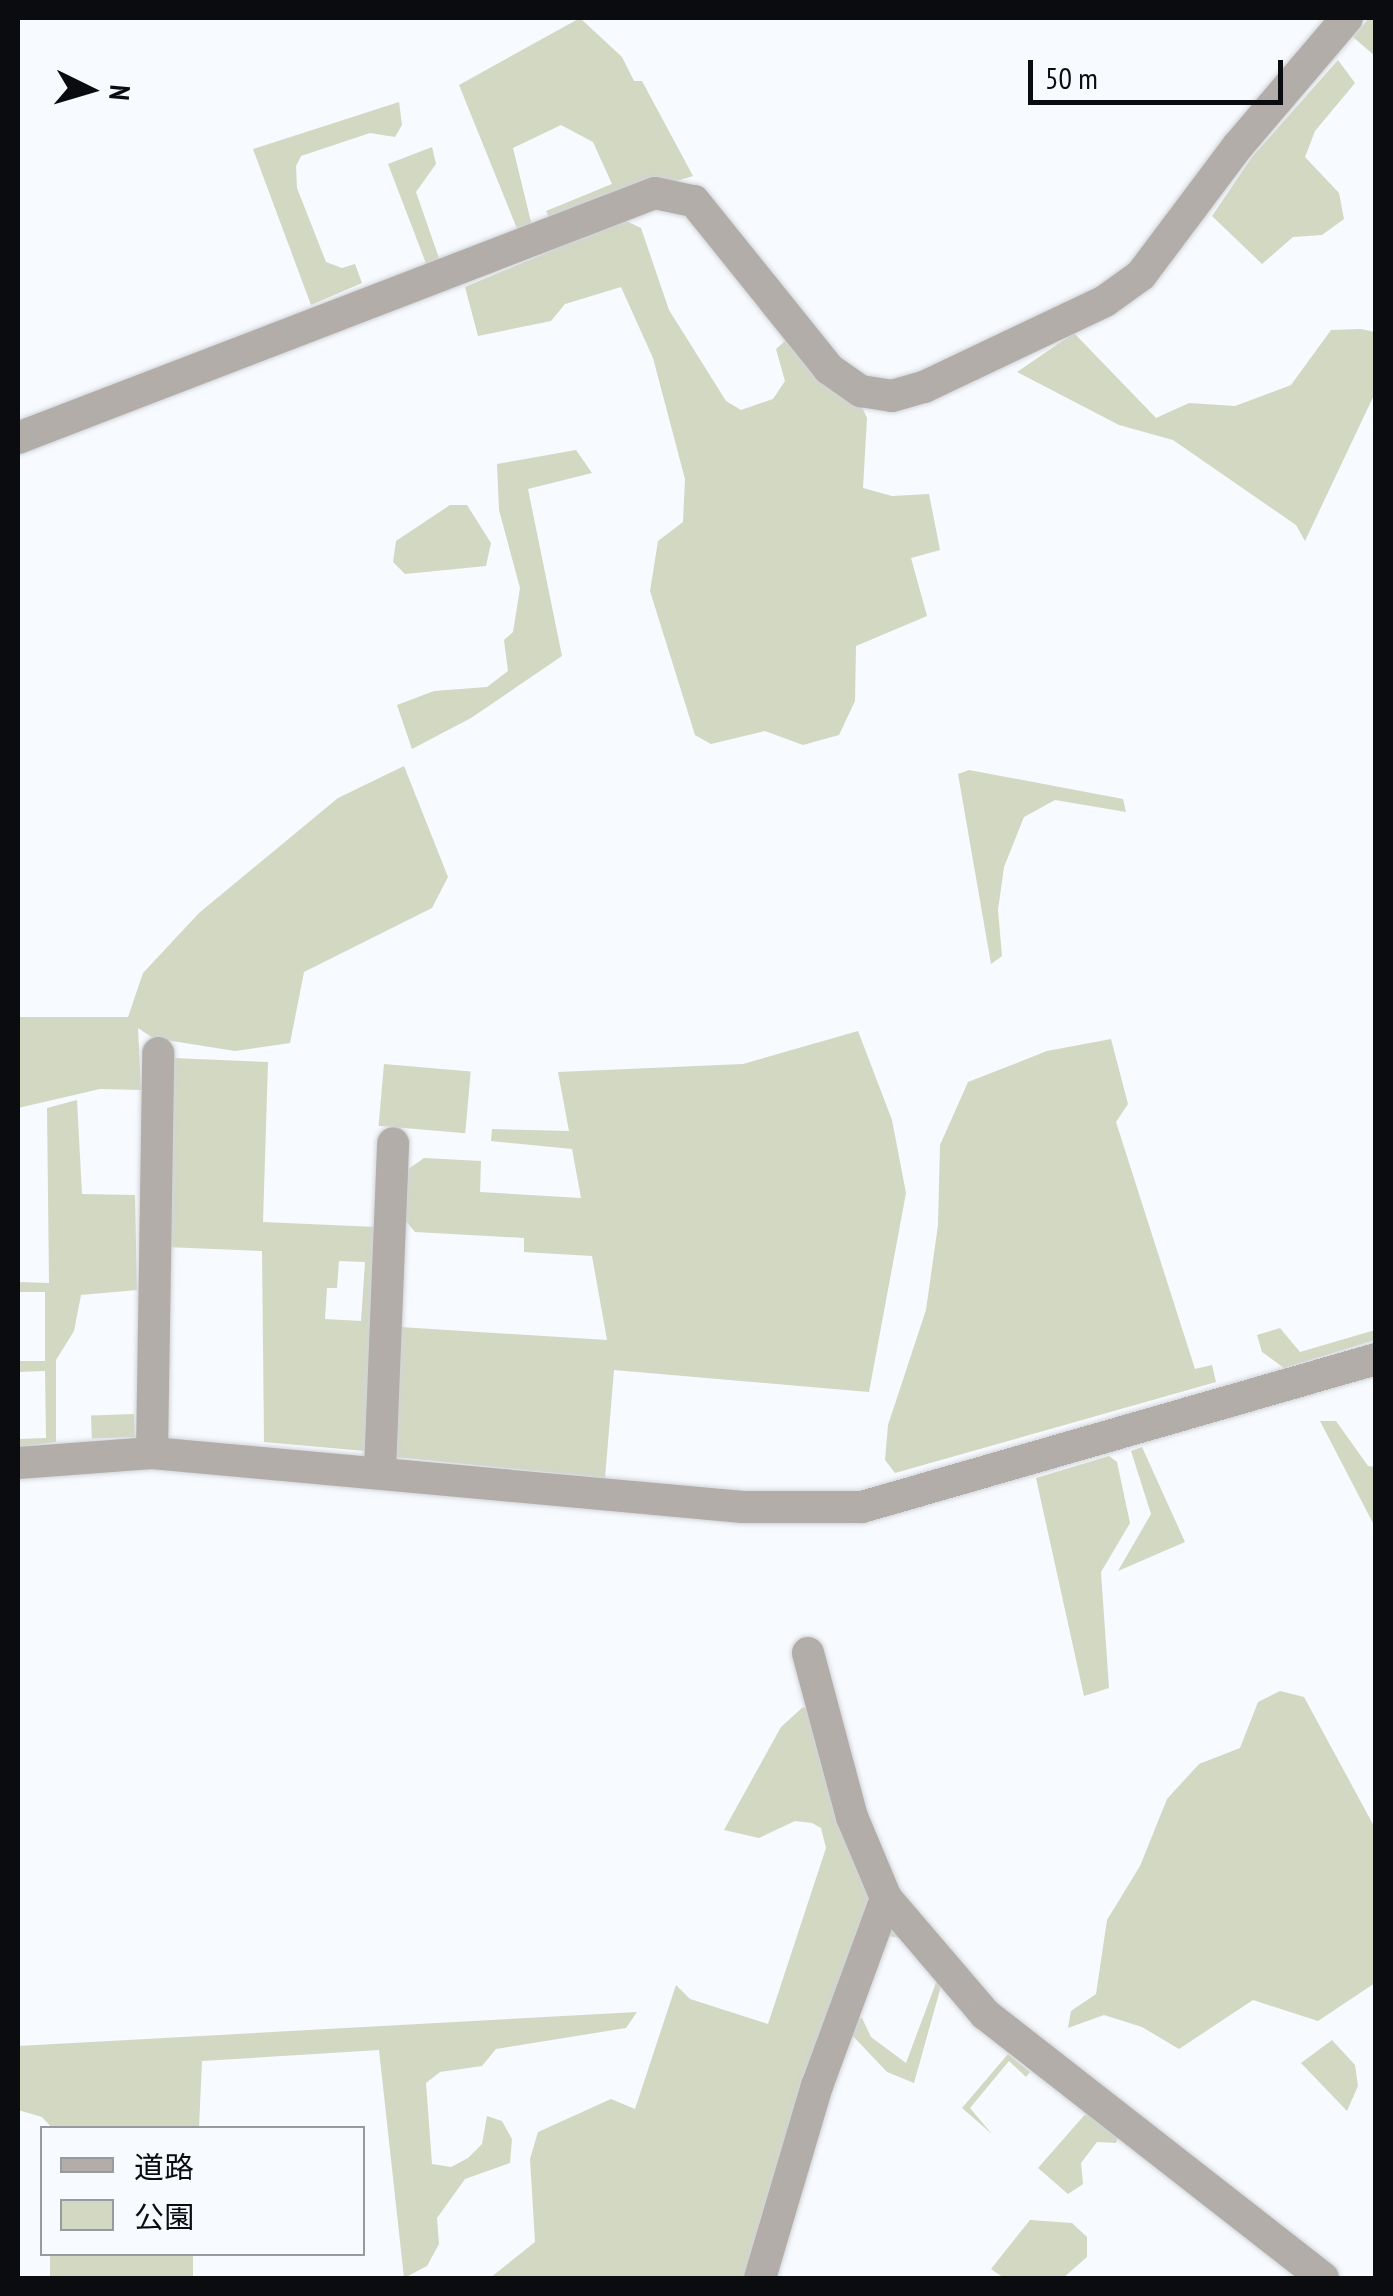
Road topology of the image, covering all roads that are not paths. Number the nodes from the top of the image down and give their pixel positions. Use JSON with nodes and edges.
{"nodes":[{"id":1,"x":1348,"y":18,"type":"edge"},
{"id":2,"x":18,"y":438,"type":"edge"},
{"id":3,"x":158,"y":1054,"type":"dead end"},
{"id":4,"x":393,"y":1143,"type":"dead end"},
{"id":5,"x":1376,"y":1359,"type":"edge"},
{"id":6,"x":152,"y":1452,"type":"junction"},
{"id":7,"x":18,"y":1463,"type":"edge"},
{"id":8,"x":380,"y":1470,"type":"junction"},
{"id":9,"x":808,"y":1653,"type":"dead end"},
{"id":10,"x":886,"y":1898,"type":"junction"},
{"id":11,"x":760,"y":2278,"type":"edge"},
{"id":12,"x":1323,"y":2278,"type":"edge"}],
"edges":[{"from":1,"to":2,"type":"street"},
{"from":3,"to":6,"type":"street"},
{"from":4,"to":8,"type":"street"},
{"from":5,"to":8,"type":"street"},
{"from":6,"to":7,"type":"street"},
{"from":6,"to":8,"type":"street"},
{"from":9,"to":10,"type":"street"},
{"from":10,"to":11,"type":"street"},
{"from":10,"to":12,"type":"street"}]}
